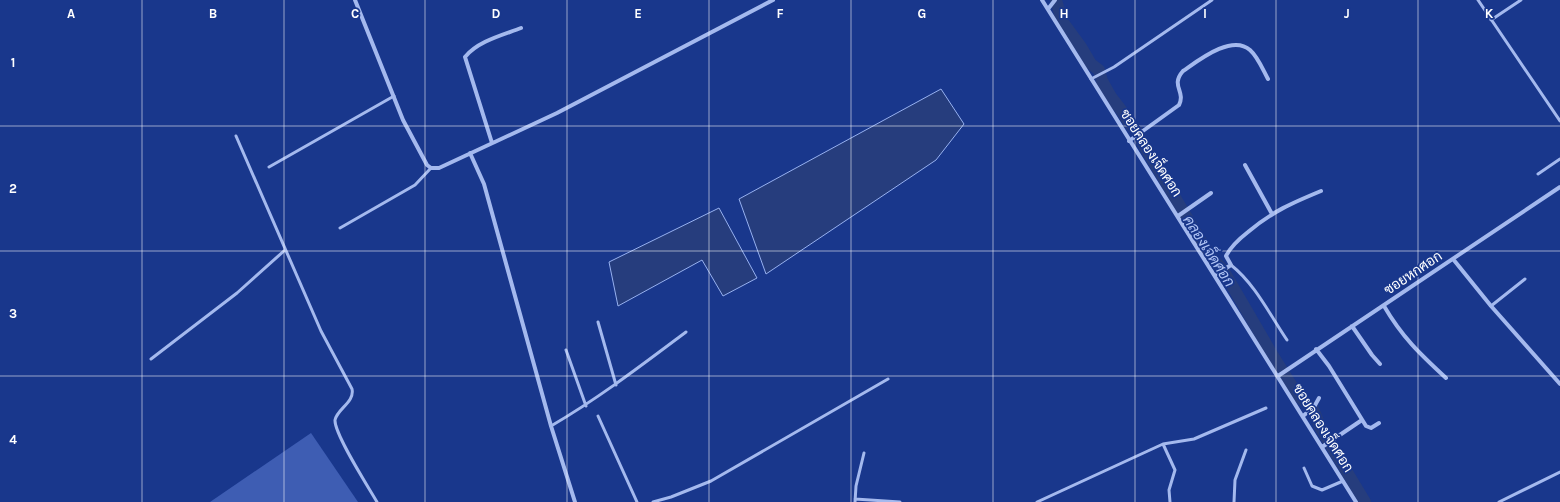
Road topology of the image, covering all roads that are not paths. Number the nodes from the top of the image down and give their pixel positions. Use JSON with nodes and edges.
{"nodes":[{"id":1,"x":355,"y":0,"type":"edge"},
{"id":2,"x":1042,"y":0,"type":"edge"},
{"id":3,"x":1055,"y":0,"type":"edge"},
{"id":4,"x":1212,"y":0,"type":"edge"},
{"id":5,"x":1478,"y":0,"type":"edge"},
{"id":6,"x":1521,"y":0,"type":"edge"},
{"id":7,"x":770,"y":1,"type":"edge"},
{"id":8,"x":1048,"y":9,"type":"junction"},
{"id":9,"x":1491,"y":20,"type":"junction"},
{"id":10,"x":521,"y":28,"type":"dead end"},
{"id":11,"x":1092,"y":79,"type":"junction"},
{"id":12,"x":1268,"y":79,"type":"dead end"},
{"id":13,"x":394,"y":96,"type":"junction"},
{"id":14,"x":1560,"y":121,"type":"edge"},
{"id":15,"x":236,"y":136,"type":"dead end"},
{"id":16,"x":1129,"y":141,"type":"junction"},
{"id":17,"x":492,"y":143,"type":"junction"},
{"id":18,"x":470,"y":153,"type":"junction"},
{"id":19,"x":1560,"y":159,"type":"edge"},
{"id":20,"x":1245,"y":165,"type":"dead end"},
{"id":21,"x":269,"y":167,"type":"dead end"},
{"id":22,"x":431,"y":168,"type":"junction"},
{"id":23,"x":1538,"y":174,"type":"dead end"},
{"id":24,"x":1560,"y":187,"type":"edge"},
{"id":25,"x":1321,"y":191,"type":"dead end"},
{"id":26,"x":1211,"y":193,"type":"dead end"},
{"id":27,"x":1272,"y":214,"type":"junction"},
{"id":28,"x":1178,"y":216,"type":"junction"},
{"id":29,"x":340,"y":228,"type":"dead end"},
{"id":30,"x":285,"y":250,"type":"junction"},
{"id":31,"x":1453,"y":259,"type":"junction"},
{"id":32,"x":1229,"y":266,"type":"junction"},
{"id":33,"x":1216,"y":274,"type":"junction"},
{"id":34,"x":1525,"y":279,"type":"dead end"},
{"id":35,"x":1384,"y":306,"type":"junction"},
{"id":36,"x":1491,"y":306,"type":"junction"},
{"id":37,"x":598,"y":322,"type":"dead end"},
{"id":38,"x":1352,"y":326,"type":"junction"},
{"id":39,"x":686,"y":332,"type":"dead end"},
{"id":40,"x":1287,"y":340,"type":"dead end"},
{"id":41,"x":1316,"y":349,"type":"junction"},
{"id":42,"x":566,"y":350,"type":"dead end"},
{"id":43,"x":151,"y":359,"type":"dead end"},
{"id":44,"x":1380,"y":364,"type":"dead end"},
{"id":45,"x":1278,"y":376,"type":"junction"},
{"id":46,"x":1446,"y":378,"type":"dead end"},
{"id":47,"x":888,"y":379,"type":"dead end"},
{"id":48,"x":1560,"y":384,"type":"edge"},
{"id":49,"x":616,"y":385,"type":"junction"},
{"id":50,"x":1319,"y":398,"type":"dead end"},
{"id":51,"x":586,"y":406,"type":"junction"},
{"id":52,"x":1266,"y":408,"type":"dead end"},
{"id":53,"x":598,"y":416,"type":"dead end"},
{"id":54,"x":1303,"y":416,"type":"junction"},
{"id":55,"x":1362,"y":420,"type":"junction"},
{"id":56,"x":1379,"y":423,"type":"dead end"},
{"id":57,"x":551,"y":426,"type":"junction"},
{"id":58,"x":1164,"y":444,"type":"junction"},
{"id":59,"x":1322,"y":447,"type":"junction"},
{"id":60,"x":1246,"y":450,"type":"dead end"},
{"id":61,"x":864,"y":453,"type":"dead end"},
{"id":62,"x":1304,"y":468,"type":"dead end"},
{"id":63,"x":1560,"y":472,"type":"edge"},
{"id":64,"x":1343,"y":480,"type":"junction"},
{"id":65,"x":855,"y":501,"type":"edge"},
{"id":66,"x":377,"y":502,"type":"edge"},
{"id":67,"x":575,"y":502,"type":"edge"},
{"id":68,"x":637,"y":502,"type":"edge"},
{"id":69,"x":653,"y":502,"type":"edge"},
{"id":70,"x":900,"y":502,"type":"edge"},
{"id":71,"x":1037,"y":502,"type":"edge"},
{"id":72,"x":1170,"y":502,"type":"edge"},
{"id":73,"x":1234,"y":502,"type":"edge"},
{"id":74,"x":1356,"y":502,"type":"edge"},
{"id":75,"x":1500,"y":502,"type":"edge"}],
"edges":[{"from":1,"to":13,"type":"street"},
{"from":2,"to":8,"type":"street","name":"ซอยคลองเจ็ดศอก"},
{"from":3,"to":8,"type":"street"},
{"from":4,"to":11,"type":"lane"},
{"from":5,"to":9,"type":"lane"},
{"from":6,"to":9,"type":"lane"},
{"from":7,"to":17,"type":"street"},
{"from":8,"to":11,"type":"street","name":"ซอยคลองเจ็ดศอก"},
{"from":9,"to":14,"type":"lane"},
{"from":10,"to":17,"type":"street"},
{"from":11,"to":16,"type":"street","name":"ซอยคลองเจ็ดศอก"},
{"from":12,"to":16,"type":"street"},
{"from":13,"to":21,"type":"lane"},
{"from":13,"to":22,"type":"street"},
{"from":15,"to":30,"type":"lane"},
{"from":16,"to":28,"type":"street","name":"ซอยคลองเจ็ดศอก"},
{"from":17,"to":18,"type":"street"},
{"from":18,"to":22,"type":"street"},
{"from":18,"to":57,"type":"street"},
{"from":19,"to":23,"type":"lane"},
{"from":20,"to":27,"type":"street"},
{"from":22,"to":29,"type":"lane"},
{"from":24,"to":31,"type":"street","name":"ซอยหกศอก"},
{"from":25,"to":27,"type":"street"},
{"from":26,"to":28,"type":"street"},
{"from":27,"to":32,"type":"street"},
{"from":28,"to":33,"type":"street","name":"ซอยคลองเจ็ดศอก"},
{"from":30,"to":43,"type":"lane"},
{"from":30,"to":66,"type":"lane"},
{"from":31,"to":35,"type":"street","name":"ซอยหกศอก"},
{"from":31,"to":36,"type":"street"},
{"from":32,"to":33,"type":"street"},
{"from":32,"to":40,"type":"lane"},
{"from":33,"to":45,"type":"street","name":"ซอยคลองเจ็ดศอก"},
{"from":34,"to":36,"type":"lane"},
{"from":35,"to":38,"type":"street","name":"ซอยหกศอก"},
{"from":35,"to":46,"type":"street"},
{"from":36,"to":48,"type":"street"},
{"from":37,"to":49,"type":"lane"},
{"from":38,"to":41,"type":"street","name":"ซอยหกศอก"},
{"from":38,"to":44,"type":"street"},
{"from":39,"to":49,"type":"lane"},
{"from":41,"to":45,"type":"street","name":"ซอยหกศอก"},
{"from":41,"to":55,"type":"street"},
{"from":42,"to":51,"type":"lane"},
{"from":45,"to":54,"type":"street","name":"ซอยคลองเจ็ดศอก"},
{"from":47,"to":69,"type":"lane"},
{"from":49,"to":51,"type":"lane"},
{"from":50,"to":54,"type":"street"},
{"from":51,"to":57,"type":"lane"},
{"from":52,"to":58,"type":"lane"},
{"from":53,"to":68,"type":"lane"},
{"from":54,"to":59,"type":"street","name":"ซอยคลองเจ็ดศอก"},
{"from":55,"to":56,"type":"street"},
{"from":55,"to":59,"type":"street"},
{"from":57,"to":67,"type":"street"},
{"from":58,"to":71,"type":"lane"},
{"from":58,"to":72,"type":"lane"},
{"from":59,"to":64,"type":"street","name":"ซอยคลองเจ็ดศอก"},
{"from":60,"to":73,"type":"lane"},
{"from":61,"to":65,"type":"lane"},
{"from":62,"to":64,"type":"lane"},
{"from":63,"to":75,"type":"lane"},
{"from":64,"to":74,"type":"street","name":"ซอยคลองเจ็ดศอก"},
{"from":65,"to":70,"type":"lane"}]}
